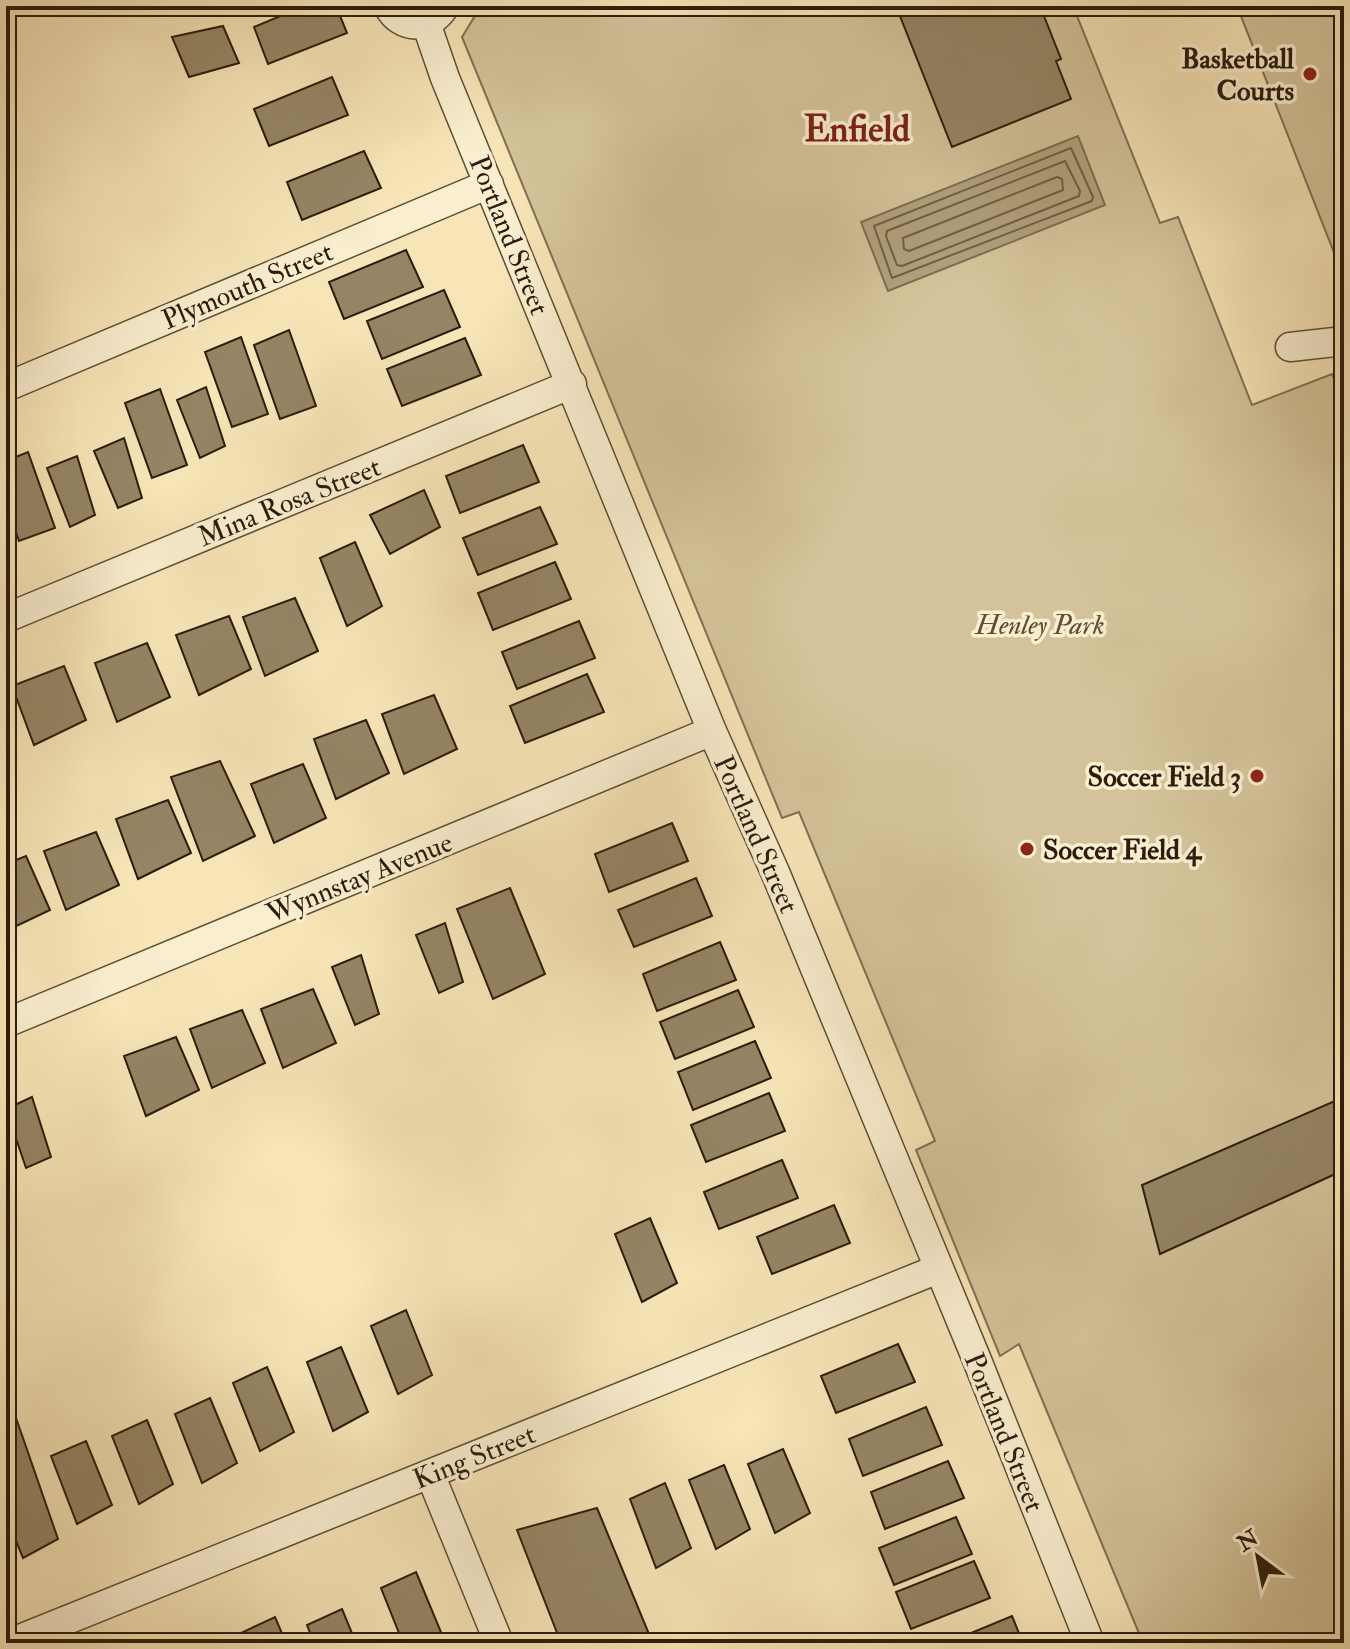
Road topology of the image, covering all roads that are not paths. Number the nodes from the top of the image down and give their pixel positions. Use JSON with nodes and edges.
{"nodes":[{"id":1,"x":388,"y":6,"type":"edge"},
{"id":2,"x":436,"y":15,"type":"edge"},
{"id":3,"x":489,"y":184,"type":"junction"},
{"id":4,"x":1344,"y":341,"type":"edge"},
{"id":5,"x":1290,"y":347,"type":"dead end"},
{"id":6,"x":572,"y":384,"type":"junction"},
{"id":7,"x":6,"y":387,"type":"edge"},
{"id":8,"x":6,"y":618,"type":"edge"},
{"id":9,"x":712,"y":731,"type":"junction"},
{"id":10,"x":6,"y":1023,"type":"edge"},
{"id":11,"x":938,"y":1269,"type":"junction"},
{"id":12,"x":430,"y":1474,"type":"junction"},
{"id":13,"x":10,"y":1643,"type":"edge"},
{"id":14,"x":499,"y":1643,"type":"edge"},
{"id":15,"x":1090,"y":1643,"type":"edge"}],
"edges":[{"from":1,"to":2,"type":"street"},
{"from":2,"to":3,"type":"street","name":"Portland Street"},
{"from":3,"to":6,"type":"street","name":"Portland Street"},
{"from":3,"to":7,"type":"street","name":"Plymouth Street"},
{"from":4,"to":5,"type":"street"},
{"from":6,"to":8,"type":"street","name":"Mina Rosa Street"},
{"from":6,"to":9,"type":"street","name":"Portland Street"},
{"from":9,"to":10,"type":"street","name":"Wynnstay Avenue"},
{"from":9,"to":11,"type":"street","name":"Portland Street"},
{"from":11,"to":12,"type":"street","name":"King Street"},
{"from":11,"to":15,"type":"street","name":"Portland Street"},
{"from":12,"to":13,"type":"street","name":"King Street"},
{"from":12,"to":14,"type":"street"}]}
